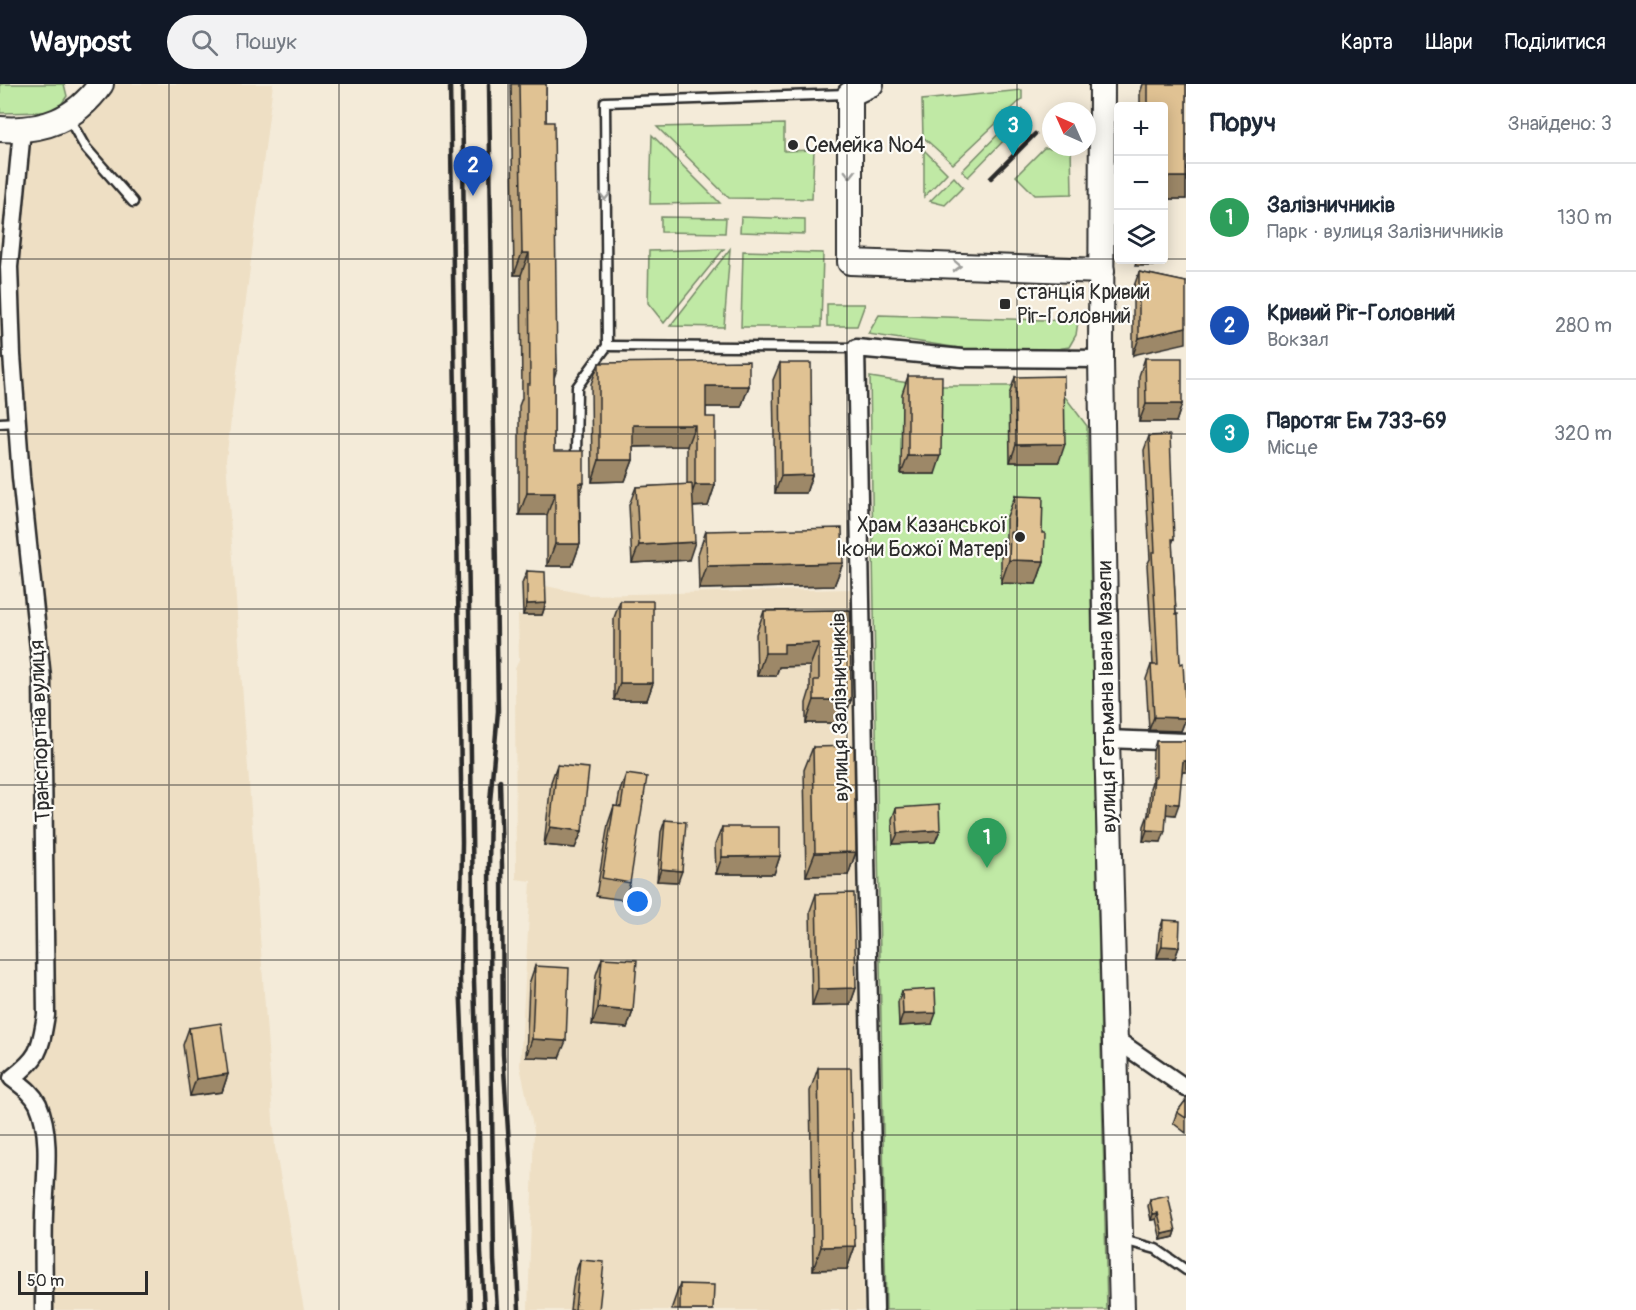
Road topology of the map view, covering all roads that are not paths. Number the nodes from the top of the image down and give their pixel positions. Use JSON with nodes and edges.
{"nodes":[{"id":1,"x":101,"y":84,"type":"edge"},
{"id":2,"x":1102,"y":84,"type":"edge"},
{"id":3,"x":861,"y":89,"type":"edge"},
{"id":4,"x":67,"y":116,"type":"junction"},
{"id":5,"x":11,"y":130,"type":"edge"},
{"id":6,"x":133,"y":202,"type":"dead end"},
{"id":7,"x":1102,"y":271,"type":"junction"},
{"id":8,"x":607,"y":346,"type":"junction"},
{"id":9,"x":856,"y":348,"type":"junction"},
{"id":10,"x":1101,"y":359,"type":"junction"},
{"id":11,"x":8,"y":423,"type":"edge"},
{"id":12,"x":576,"y":461,"type":"edge"},
{"id":13,"x":1107,"y":739,"type":"junction"},
{"id":14,"x":1186,"y":741,"type":"edge"},
{"id":15,"x":1114,"y":1038,"type":"junction"},
{"id":16,"x":6,"y":1075,"type":"edge"},
{"id":17,"x":1186,"y":1088,"type":"edge"},
{"id":18,"x":1120,"y":1239,"type":"junction"},
{"id":19,"x":1186,"y":1270,"type":"edge"},
{"id":20,"x":44,"y":1310,"type":"edge"},
{"id":21,"x":875,"y":1310,"type":"edge"},
{"id":22,"x":1122,"y":1310,"type":"edge"}],
"edges":[{"from":1,"to":4,"type":"street","name":"Транспортна вулиця"},
{"from":2,"to":7,"type":"street","name":"вулиця Гетьмана Івана Мазепи"},
{"from":3,"to":7,"type":"street","one_way":true},
{"from":3,"to":8,"type":"lane","one_way":true},
{"from":4,"to":5,"type":"street","name":"Транспортна вулиця"},
{"from":4,"to":6,"type":"lane"},
{"from":5,"to":11,"type":"street","name":"Транспортна вулиця"},
{"from":7,"to":10,"type":"street","name":"вулиця Гетьмана Івана Мазепи"},
{"from":8,"to":9,"type":"lane"},
{"from":8,"to":12,"type":"lane"},
{"from":9,"to":10,"type":"street"},
{"from":9,"to":21,"type":"street","name":"вулиця Залізничників"},
{"from":10,"to":13,"type":"street","name":"вулиця Гетьмана Івана Мазепи"},
{"from":11,"to":16,"type":"street","name":"Транспортна вулиця"},
{"from":13,"to":14,"type":"street"},
{"from":13,"to":15,"type":"street","name":"вулиця Гетьмана Івана Мазепи"},
{"from":15,"to":17,"type":"street"},
{"from":15,"to":18,"type":"street","name":"вулиця Гетьмана Івана Мазепи"},
{"from":16,"to":20,"type":"street","name":"Транспортна вулиця"},
{"from":18,"to":19,"type":"lane"},
{"from":18,"to":22,"type":"street","name":"вулиця Гетьмана Івана Мазепи"}]}
